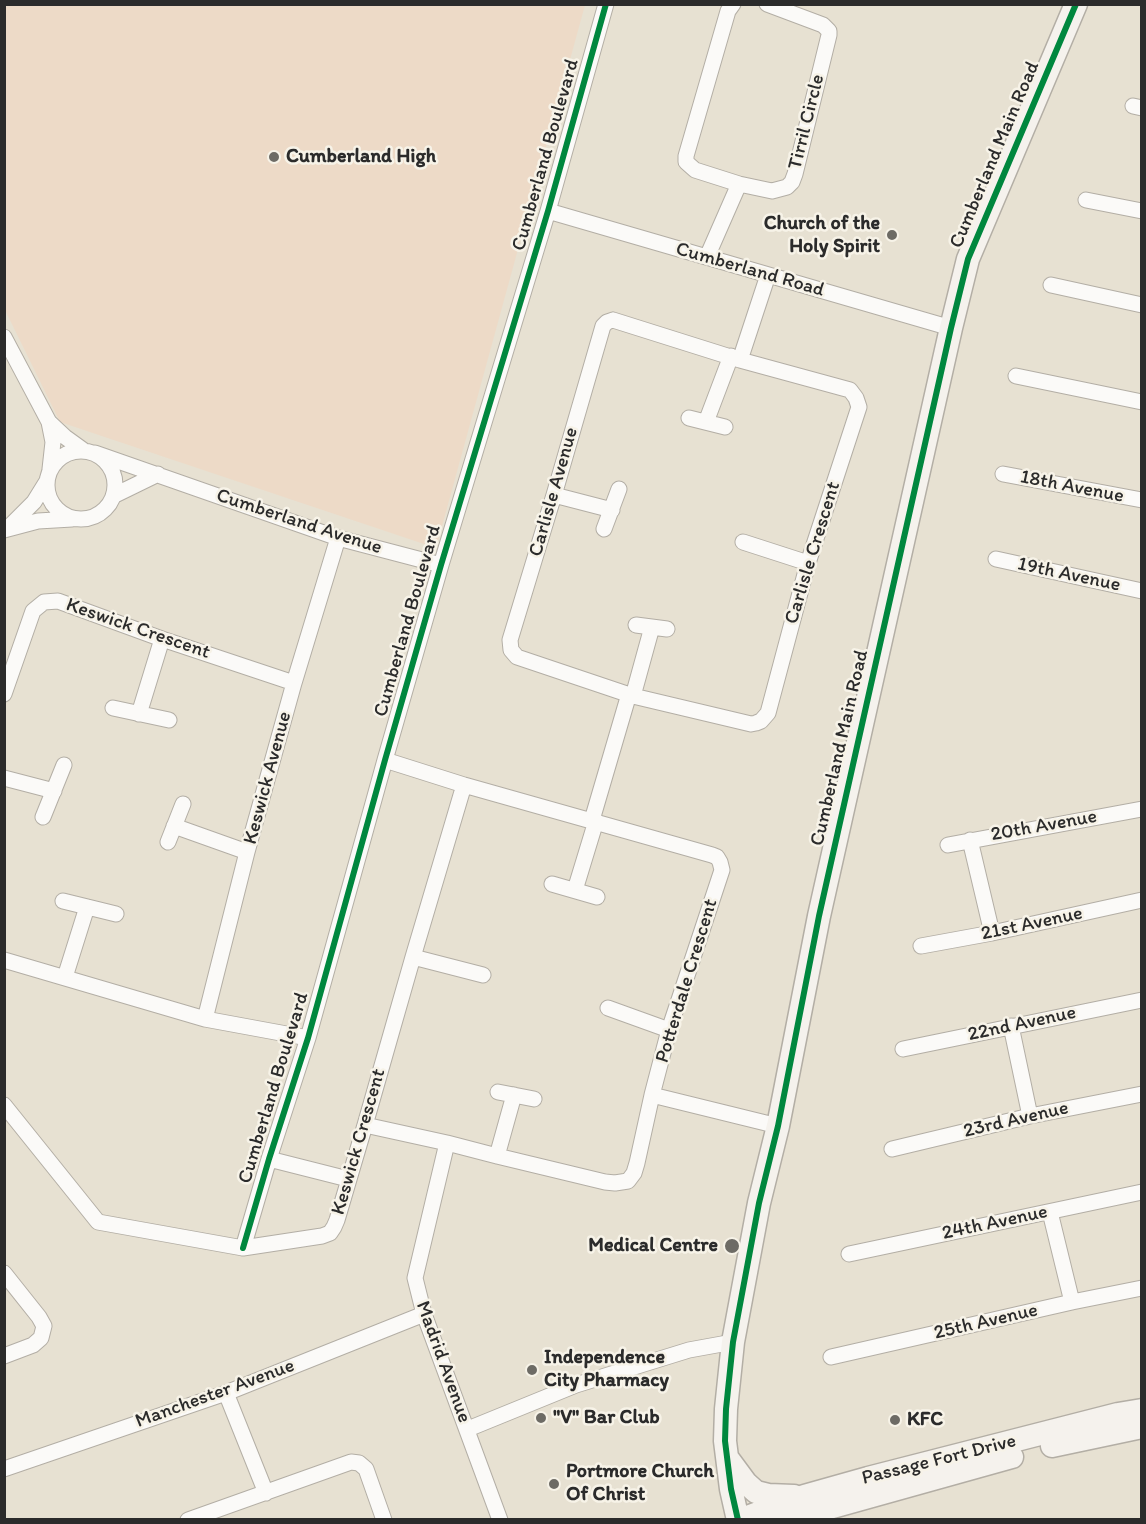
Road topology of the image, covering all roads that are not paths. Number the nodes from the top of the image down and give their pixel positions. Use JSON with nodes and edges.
{"nodes":[{"id":1,"x":606,"y":4,"type":"edge"},
{"id":2,"x":734,"y":4,"type":"edge"},
{"id":3,"x":767,"y":4,"type":"edge"},
{"id":4,"x":1076,"y":4,"type":"edge"},
{"id":5,"x":739,"y":184,"type":"junction"},
{"id":6,"x":1086,"y":200,"type":"dead end"},
{"id":7,"x":548,"y":211,"type":"junction"},
{"id":8,"x":1142,"y":211,"type":"edge"},
{"id":9,"x":707,"y":257,"type":"junction"},
{"id":10,"x":768,"y":275,"type":"junction"},
{"id":11,"x":1051,"y":285,"type":"dead end"},
{"id":12,"x":1142,"y":305,"type":"edge"},
{"id":13,"x":603,"y":326,"type":"joint"},
{"id":14,"x":951,"y":328,"type":"junction"},
{"id":15,"x":4,"y":337,"type":"edge"},
{"id":16,"x":735,"y":358,"type":"junction"},
{"id":17,"x":1016,"y":376,"type":"dead end"},
{"id":18,"x":1142,"y":402,"type":"edge"},
{"id":19,"x":689,"y":418,"type":"dead end"},
{"id":20,"x":49,"y":422,"type":"junction"},
{"id":21,"x":706,"y":422,"type":"junction"},
{"id":22,"x":725,"y":427,"type":"dead end"},
{"id":23,"x":89,"y":451,"type":"junction"},
{"id":24,"x":158,"y":474,"type":"junction"},
{"id":25,"x":1003,"y":474,"type":"dead end"},
{"id":26,"x":48,"y":475,"type":"junction"},
{"id":27,"x":619,"y":489,"type":"dead end"},
{"id":28,"x":115,"y":495,"type":"junction"},
{"id":29,"x":554,"y":495,"type":"junction"},
{"id":30,"x":1142,"y":500,"type":"edge"},
{"id":31,"x":612,"y":510,"type":"junction"},
{"id":32,"x":75,"y":519,"type":"junction"},
{"id":33,"x":6,"y":529,"type":"edge"},
{"id":34,"x":604,"y":529,"type":"dead end"},
{"id":35,"x":338,"y":538,"type":"junction"},
{"id":36,"x":742,"y":542,"type":"dead end"},
{"id":37,"x":996,"y":559,"type":"dead end"},
{"id":38,"x":808,"y":563,"type":"junction"},
{"id":39,"x":441,"y":565,"type":"junction"},
{"id":40,"x":1142,"y":591,"type":"edge"},
{"id":41,"x":636,"y":625,"type":"dead end"},
{"id":42,"x":162,"y":639,"type":"junction"},
{"id":43,"x":517,"y":657,"type":"joint"},
{"id":44,"x":294,"y":683,"type":"junction"},
{"id":45,"x":4,"y":694,"type":"edge"},
{"id":46,"x":631,"y":695,"type":"junction"},
{"id":47,"x":113,"y":708,"type":"dead end"},
{"id":48,"x":139,"y":714,"type":"junction"},
{"id":49,"x":169,"y":720,"type":"dead end"},
{"id":50,"x":385,"y":760,"type":"junction"},
{"id":51,"x":64,"y":765,"type":"dead end"},
{"id":52,"x":4,"y":778,"type":"edge"},
{"id":53,"x":464,"y":785,"type":"junction"},
{"id":54,"x":54,"y":791,"type":"junction"},
{"id":55,"x":183,"y":804,"type":"dead end"},
{"id":56,"x":1142,"y":809,"type":"edge"},
{"id":57,"x":43,"y":817,"type":"dead end"},
{"id":58,"x":594,"y":821,"type":"junction"},
{"id":59,"x":174,"y":826,"type":"junction"},
{"id":60,"x":970,"y":840,"type":"junction"},
{"id":61,"x":168,"y":842,"type":"dead end"},
{"id":62,"x":948,"y":845,"type":"dead end"},
{"id":63,"x":247,"y":852,"type":"junction"},
{"id":64,"x":552,"y":884,"type":"dead end"},
{"id":65,"x":575,"y":890,"type":"junction"},
{"id":66,"x":597,"y":897,"type":"dead end"},
{"id":67,"x":1142,"y":900,"type":"edge"},
{"id":68,"x":63,"y":901,"type":"dead end"},
{"id":69,"x":87,"y":908,"type":"junction"},
{"id":70,"x":116,"y":914,"type":"dead end"},
{"id":71,"x":992,"y":933,"type":"junction"},
{"id":72,"x":921,"y":946,"type":"dead end"},
{"id":73,"x":413,"y":957,"type":"junction"},
{"id":74,"x":4,"y":960,"type":"edge"},
{"id":75,"x":483,"y":975,"type":"dead end"},
{"id":76,"x":65,"y":977,"type":"junction"},
{"id":77,"x":1142,"y":1000,"type":"edge"},
{"id":78,"x":608,"y":1008,"type":"dead end"},
{"id":79,"x":206,"y":1019,"type":"junction"},
{"id":80,"x":1011,"y":1026,"type":"junction"},
{"id":81,"x":669,"y":1030,"type":"junction"},
{"id":82,"x":308,"y":1038,"type":"junction"},
{"id":83,"x":903,"y":1049,"type":"dead end"},
{"id":84,"x":498,"y":1092,"type":"dead end"},
{"id":85,"x":1142,"y":1094,"type":"edge"},
{"id":86,"x":514,"y":1095,"type":"junction"},
{"id":87,"x":652,"y":1095,"type":"junction"},
{"id":88,"x":534,"y":1099,"type":"dead end"},
{"id":89,"x":4,"y":1106,"type":"edge"},
{"id":90,"x":1030,"y":1116,"type":"junction"},
{"id":91,"x":365,"y":1125,"type":"junction"},
{"id":92,"x":778,"y":1126,"type":"junction"},
{"id":93,"x":447,"y":1143,"type":"junction"},
{"id":94,"x":892,"y":1149,"type":"dead end"},
{"id":95,"x":497,"y":1156,"type":"junction"},
{"id":96,"x":269,"y":1159,"type":"junction"},
{"id":97,"x":348,"y":1179,"type":"junction"},
{"id":98,"x":1142,"y":1192,"type":"edge"},
{"id":99,"x":1050,"y":1212,"type":"junction"},
{"id":100,"x":243,"y":1248,"type":"junction"},
{"id":101,"x":849,"y":1254,"type":"dead end"},
{"id":102,"x":4,"y":1273,"type":"edge"},
{"id":103,"x":1142,"y":1288,"type":"edge"},
{"id":104,"x":1072,"y":1302,"type":"junction"},
{"id":105,"x":424,"y":1314,"type":"junction"},
{"id":106,"x":733,"y":1342,"type":"junction"},
{"id":107,"x":4,"y":1356,"type":"edge"},
{"id":108,"x":831,"y":1357,"type":"dead end"},
{"id":109,"x":226,"y":1393,"type":"junction"},
{"id":110,"x":1142,"y":1410,"type":"edge"},
{"id":111,"x":1142,"y":1427,"type":"edge"},
{"id":112,"x":468,"y":1429,"type":"junction"},
{"id":113,"x":726,"y":1449,"type":"junction"},
{"id":114,"x":4,"y":1469,"type":"edge"},
{"id":115,"x":266,"y":1492,"type":"junction"},
{"id":116,"x":804,"y":1496,"type":"junction"},
{"id":117,"x":188,"y":1520,"type":"edge"},
{"id":118,"x":384,"y":1520,"type":"edge"},
{"id":119,"x":500,"y":1520,"type":"edge"},
{"id":120,"x":724,"y":1520,"type":"edge"},
{"id":121,"x":739,"y":1520,"type":"edge"},
{"id":122,"x":786,"y":1520,"type":"edge"}],
"edges":[{"from":1,"to":7,"type":"street","name":"Cumberland Boulevard"},
{"from":2,"to":5,"type":"street","name":"Tirril Circle"},
{"from":3,"to":5,"type":"street","name":"Tirril Circle"},
{"from":4,"to":14,"type":"street","name":"Cumberland Main Road"},
{"from":5,"to":9,"type":"street"},
{"from":6,"to":8,"type":"street"},
{"from":7,"to":9,"type":"street","name":"Cumberland Road"},
{"from":7,"to":39,"type":"street","name":"Cumberland Boulevard"},
{"from":9,"to":10,"type":"street","name":"Cumberland Road"},
{"from":10,"to":14,"type":"street","name":"Cumberland Road"},
{"from":10,"to":16,"type":"street"},
{"from":11,"to":12,"type":"street"},
{"from":13,"to":16,"type":"street","name":"Carlisle Crescent"},
{"from":13,"to":29,"type":"street","name":"Carlisle Avenue"},
{"from":14,"to":92,"type":"street","name":"Cumberland Main Road"},
{"from":15,"to":20,"type":"street","name":"Cumberland Avenue"},
{"from":16,"to":21,"type":"street"},
{"from":16,"to":38,"type":"street","name":"Carlisle Crescent"},
{"from":17,"to":18,"type":"street"},
{"from":19,"to":21,"type":"street"},
{"from":20,"to":23,"type":"street","name":"Cumberland Avenue"},
{"from":20,"to":26,"type":"street","name":"Cumberland Avenue"},
{"from":21,"to":22,"type":"street"},
{"from":23,"to":24,"type":"street","name":"Cumberland Avenue"},
{"from":23,"to":26,"type":"street"},
{"from":23,"to":28,"type":"street"},
{"from":24,"to":28,"type":"street"},
{"from":24,"to":35,"type":"street","name":"Cumberland Avenue"},
{"from":25,"to":30,"type":"street","name":"18th Avenue"},
{"from":26,"to":32,"type":"street"},
{"from":26,"to":33,"type":"street"},
{"from":27,"to":31,"type":"street"},
{"from":28,"to":32,"type":"street"},
{"from":29,"to":31,"type":"street"},
{"from":29,"to":43,"type":"street","name":"Carlisle Avenue"},
{"from":31,"to":34,"type":"street"},
{"from":32,"to":33,"type":"street"},
{"from":35,"to":39,"type":"street","name":"Cumberland Avenue"},
{"from":35,"to":44,"type":"street","name":"Keswick Avenue"},
{"from":36,"to":38,"type":"street"},
{"from":37,"to":40,"type":"street","name":"19th Avenue"},
{"from":38,"to":46,"type":"street","name":"Carlisle Crescent"},
{"from":39,"to":50,"type":"street","name":"Cumberland Boulevard"},
{"from":41,"to":46,"type":"street"},
{"from":42,"to":44,"type":"street","name":"Keswick Crescent"},
{"from":42,"to":45,"type":"street","name":"Keswick Crescent"},
{"from":42,"to":48,"type":"street"},
{"from":43,"to":46,"type":"street","name":"Carlisle Crescent"},
{"from":44,"to":63,"type":"street","name":"Keswick Avenue"},
{"from":46,"to":58,"type":"street"},
{"from":47,"to":48,"type":"street"},
{"from":48,"to":49,"type":"street"},
{"from":50,"to":53,"type":"street","name":"Potterdale Crescent"},
{"from":50,"to":82,"type":"street","name":"Cumberland Boulevard"},
{"from":51,"to":54,"type":"street"},
{"from":52,"to":54,"type":"street"},
{"from":53,"to":58,"type":"street","name":"Potterdale Crescent"},
{"from":53,"to":73,"type":"street","name":"Keswick Crescent"},
{"from":54,"to":57,"type":"street"},
{"from":55,"to":59,"type":"street"},
{"from":56,"to":60,"type":"street","name":"20th Avenue"},
{"from":58,"to":65,"type":"street"},
{"from":58,"to":81,"type":"street","name":"Potterdale Crescent"},
{"from":59,"to":61,"type":"street"},
{"from":59,"to":63,"type":"street"},
{"from":60,"to":62,"type":"street","name":"20th Avenue"},
{"from":60,"to":71,"type":"street"},
{"from":63,"to":79,"type":"street","name":"Keswick Avenue"},
{"from":64,"to":65,"type":"street"},
{"from":65,"to":66,"type":"street"},
{"from":67,"to":71,"type":"street","name":"21st Avenue"},
{"from":68,"to":69,"type":"street"},
{"from":69,"to":70,"type":"street"},
{"from":69,"to":76,"type":"street"},
{"from":71,"to":72,"type":"street","name":"21st Avenue"},
{"from":73,"to":75,"type":"street"},
{"from":73,"to":91,"type":"street","name":"Keswick Crescent"},
{"from":74,"to":76,"type":"street"},
{"from":76,"to":79,"type":"street"},
{"from":77,"to":80,"type":"street","name":"22nd Avenue"},
{"from":78,"to":81,"type":"street"},
{"from":79,"to":82,"type":"street"},
{"from":80,"to":83,"type":"street","name":"22nd Avenue"},
{"from":80,"to":90,"type":"street"},
{"from":81,"to":87,"type":"street","name":"Potterdale Crescent"},
{"from":82,"to":96,"type":"street","name":"Cumberland Boulevard"},
{"from":84,"to":86,"type":"street"},
{"from":85,"to":90,"type":"street","name":"23rd Avenue"},
{"from":86,"to":88,"type":"street"},
{"from":86,"to":95,"type":"street"},
{"from":87,"to":92,"type":"street"},
{"from":87,"to":95,"type":"street","name":"Potterdale Crescent"},
{"from":89,"to":100,"type":"street","name":"Keswick Crescent"},
{"from":90,"to":94,"type":"street","name":"23rd Avenue"},
{"from":91,"to":93,"type":"street"},
{"from":91,"to":97,"type":"street","name":"Keswick Crescent"},
{"from":92,"to":106,"type":"street","name":"Cumberland Main Road"},
{"from":93,"to":95,"type":"street","name":"Potterdale Crescent"},
{"from":93,"to":105,"type":"street","name":"Madrid Avenue"},
{"from":96,"to":97,"type":"street"},
{"from":96,"to":100,"type":"street","name":"Cumberland Boulevard"},
{"from":97,"to":100,"type":"street","name":"Keswick Crescent"},
{"from":98,"to":99,"type":"street","name":"24th Avenue"},
{"from":99,"to":101,"type":"street","name":"24th Avenue"},
{"from":99,"to":104,"type":"street"},
{"from":102,"to":107,"type":"street"},
{"from":103,"to":104,"type":"street","name":"25th Avenue"},
{"from":104,"to":108,"type":"street","name":"25th Avenue"},
{"from":105,"to":109,"type":"street","name":"Manchester Avenue"},
{"from":105,"to":112,"type":"street","name":"Madrid Avenue"},
{"from":106,"to":112,"type":"street"},
{"from":106,"to":113,"type":"street","name":"Cumberland Main Road"},
{"from":109,"to":114,"type":"street","name":"Manchester Avenue"},
{"from":109,"to":115,"type":"street"},
{"from":110,"to":116,"type":"street","name":"Passage Fort Drive"},
{"from":111,"to":122,"type":"street","name":"Passage Fort Drive"},
{"from":112,"to":119,"type":"street","name":"Madrid Avenue"},
{"from":113,"to":116,"type":"street"},
{"from":113,"to":120,"type":"street","name":"Cumberland Main Road"},
{"from":113,"to":121,"type":"street","name":"Cumberland Main Road"},
{"from":115,"to":117,"type":"street"},
{"from":115,"to":118,"type":"street"},
{"from":116,"to":121,"type":"street","name":"Passage Fort Drive"}]}
